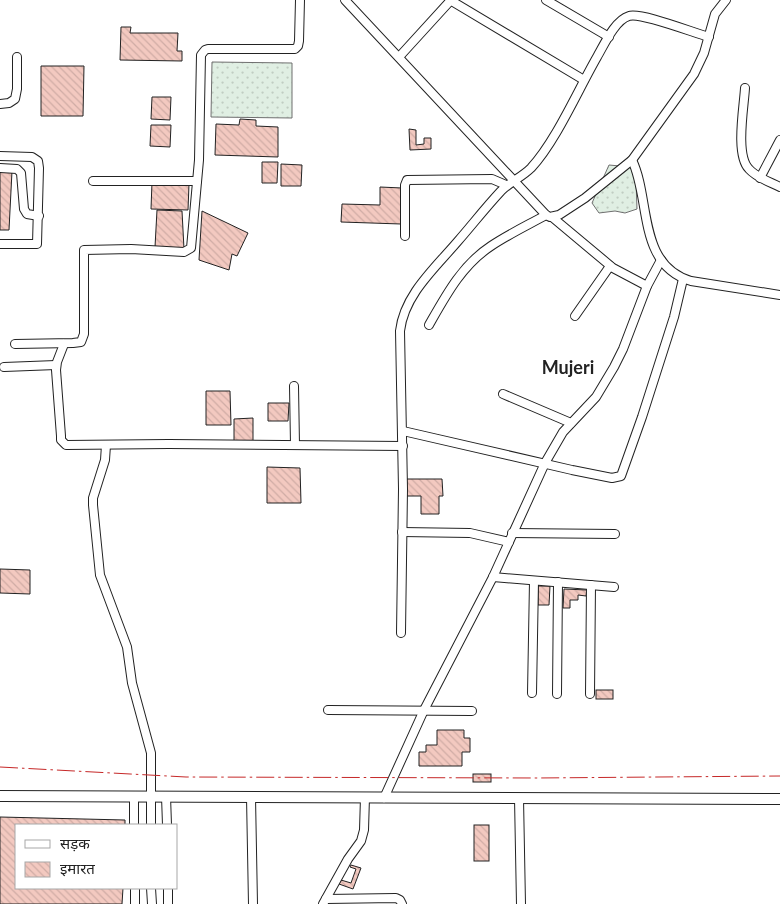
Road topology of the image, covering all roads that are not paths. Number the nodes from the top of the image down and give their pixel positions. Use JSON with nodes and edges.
{"nodes":[{"id":1,"x":300,"y":0,"type":"edge"},
{"id":2,"x":345,"y":0,"type":"edge"},
{"id":3,"x":450,"y":0,"type":"edge"},
{"id":4,"x":546,"y":0,"type":"edge"},
{"id":5,"x":726,"y":0,"type":"edge"},
{"id":6,"x":609,"y":37,"type":"junction"},
{"id":7,"x":709,"y":37,"type":"junction"},
{"id":8,"x":17,"y":57,"type":"dead end"},
{"id":9,"x":399,"y":57,"type":"junction"},
{"id":10,"x":584,"y":80,"type":"junction"},
{"id":11,"x":745,"y":88,"type":"dead end"},
{"id":12,"x":0,"y":104,"type":"edge"},
{"id":13,"x":780,"y":140,"type":"edge"},
{"id":14,"x":0,"y":156,"type":"edge"},
{"id":15,"x":632,"y":160,"type":"junction"},
{"id":16,"x":0,"y":168,"type":"edge"},
{"id":17,"x":760,"y":178,"type":"junction"},
{"id":18,"x":197,"y":181,"type":"junction"},
{"id":19,"x":93,"y":182,"type":"dead end"},
{"id":20,"x":510,"y":183,"type":"junction"},
{"id":21,"x":780,"y":187,"type":"edge"},
{"id":22,"x":39,"y":216,"type":"junction"},
{"id":23,"x":549,"y":216,"type":"junction"},
{"id":24,"x":405,"y":236,"type":"dead end"},
{"id":25,"x":0,"y":244,"type":"edge"},
{"id":26,"x":661,"y":260,"type":"junction"},
{"id":27,"x":610,"y":266,"type":"junction"},
{"id":28,"x":683,"y":279,"type":"junction"},
{"id":29,"x":647,"y":286,"type":"junction"},
{"id":30,"x":780,"y":295,"type":"edge"},
{"id":31,"x":575,"y":316,"type":"dead end"},
{"id":32,"x":429,"y":325,"type":"dead end"},
{"id":33,"x":15,"y":344,"type":"dead end"},
{"id":34,"x":64,"y":344,"type":"junction"},
{"id":35,"x":56,"y":365,"type":"junction"},
{"id":36,"x":4,"y":367,"type":"dead end"},
{"id":37,"x":294,"y":386,"type":"dead end"},
{"id":38,"x":503,"y":394,"type":"dead end"},
{"id":39,"x":571,"y":423,"type":"junction"},
{"id":40,"x":403,"y":431,"type":"junction"},
{"id":41,"x":106,"y":445,"type":"junction"},
{"id":42,"x":295,"y":445,"type":"junction"},
{"id":43,"x":403,"y":446,"type":"junction"},
{"id":44,"x":545,"y":463,"type":"junction"},
{"id":45,"x":402,"y":532,"type":"junction"},
{"id":46,"x":512,"y":533,"type":"junction"},
{"id":47,"x":615,"y":534,"type":"dead end"},
{"id":48,"x":509,"y":542,"type":"junction"},
{"id":49,"x":493,"y":577,"type":"junction"},
{"id":50,"x":534,"y":581,"type":"junction"},
{"id":51,"x":558,"y":582,"type":"junction"},
{"id":52,"x":591,"y":585,"type":"junction"},
{"id":53,"x":614,"y":587,"type":"dead end"},
{"id":54,"x":401,"y":633,"type":"dead end"},
{"id":55,"x":532,"y":692,"type":"dead end"},
{"id":56,"x":557,"y":694,"type":"dead end"},
{"id":57,"x":590,"y":694,"type":"dead end"},
{"id":58,"x":328,"y":710,"type":"dead end"},
{"id":59,"x":424,"y":710,"type":"junction"},
{"id":60,"x":472,"y":711,"type":"dead end"},
{"id":61,"x":0,"y":796,"type":"edge"},
{"id":62,"x":134,"y":796,"type":"junction"},
{"id":63,"x":150,"y":796,"type":"junction"},
{"id":64,"x":166,"y":796,"type":"junction"},
{"id":65,"x":251,"y":797,"type":"junction"},
{"id":66,"x":365,"y":797,"type":"junction"},
{"id":67,"x":384,"y":798,"type":"junction"},
{"id":68,"x":519,"y":798,"type":"junction"},
{"id":69,"x":780,"y":799,"type":"edge"},
{"id":70,"x":134,"y":824,"type":"edge"},
{"id":71,"x":151,"y":824,"type":"edge"},
{"id":72,"x":167,"y":824,"type":"edge"},
{"id":73,"x":135,"y":889,"type":"edge"},
{"id":74,"x":151,"y":889,"type":"edge"},
{"id":75,"x":168,"y":889,"type":"edge"},
{"id":76,"x":324,"y":902,"type":"edge"},
{"id":77,"x":135,"y":904,"type":"edge"},
{"id":78,"x":152,"y":904,"type":"edge"},
{"id":79,"x":168,"y":904,"type":"edge"},
{"id":80,"x":253,"y":904,"type":"edge"},
{"id":81,"x":402,"y":904,"type":"edge"},
{"id":82,"x":521,"y":904,"type":"edge"}],
"edges":[{"from":1,"to":18,"type":"street"},
{"from":2,"to":9,"type":"street"},
{"from":3,"to":9,"type":"street"},
{"from":3,"to":10,"type":"street"},
{"from":4,"to":6,"type":"street"},
{"from":5,"to":7,"type":"street"},
{"from":6,"to":7,"type":"street"},
{"from":6,"to":10,"type":"street"},
{"from":7,"to":15,"type":"street"},
{"from":8,"to":12,"type":"street"},
{"from":9,"to":20,"type":"street"},
{"from":10,"to":20,"type":"street"},
{"from":11,"to":17,"type":"street"},
{"from":13,"to":17,"type":"street"},
{"from":14,"to":22,"type":"street"},
{"from":15,"to":23,"type":"street"},
{"from":15,"to":26,"type":"street"},
{"from":16,"to":22,"type":"street"},
{"from":17,"to":21,"type":"street"},
{"from":18,"to":19,"type":"street"},
{"from":18,"to":34,"type":"street"},
{"from":20,"to":23,"type":"street"},
{"from":20,"to":24,"type":"street"},
{"from":20,"to":40,"type":"street"},
{"from":22,"to":25,"type":"street"},
{"from":23,"to":27,"type":"street"},
{"from":23,"to":32,"type":"street"},
{"from":26,"to":28,"type":"street"},
{"from":26,"to":29,"type":"street"},
{"from":27,"to":29,"type":"street"},
{"from":27,"to":31,"type":"street"},
{"from":28,"to":30,"type":"street"},
{"from":28,"to":44,"type":"street"},
{"from":29,"to":39,"type":"street"},
{"from":33,"to":34,"type":"street"},
{"from":34,"to":35,"type":"street"},
{"from":35,"to":36,"type":"street"},
{"from":35,"to":41,"type":"street"},
{"from":37,"to":42,"type":"street"},
{"from":38,"to":39,"type":"street"},
{"from":39,"to":44,"type":"street"},
{"from":40,"to":43,"type":"street"},
{"from":40,"to":44,"type":"street"},
{"from":41,"to":42,"type":"street"},
{"from":41,"to":63,"type":"street"},
{"from":42,"to":43,"type":"street"},
{"from":43,"to":45,"type":"street"},
{"from":44,"to":46,"type":"street"},
{"from":45,"to":48,"type":"street"},
{"from":45,"to":54,"type":"street"},
{"from":46,"to":47,"type":"street"},
{"from":46,"to":48,"type":"street"},
{"from":48,"to":49,"type":"street"},
{"from":49,"to":50,"type":"street"},
{"from":49,"to":59,"type":"street"},
{"from":50,"to":51,"type":"street"},
{"from":50,"to":55,"type":"street"},
{"from":51,"to":52,"type":"street"},
{"from":51,"to":56,"type":"street"},
{"from":52,"to":53,"type":"street"},
{"from":52,"to":57,"type":"street"},
{"from":58,"to":59,"type":"street"},
{"from":59,"to":60,"type":"street"},
{"from":59,"to":67,"type":"street"},
{"from":61,"to":62,"type":"street"},
{"from":62,"to":63,"type":"street"},
{"from":62,"to":70,"type":"street"},
{"from":63,"to":64,"type":"street"},
{"from":63,"to":71,"type":"street"},
{"from":64,"to":65,"type":"street"},
{"from":64,"to":72,"type":"street"},
{"from":65,"to":66,"type":"street"},
{"from":65,"to":80,"type":"street"},
{"from":66,"to":67,"type":"street"},
{"from":66,"to":76,"type":"street"},
{"from":67,"to":68,"type":"street"},
{"from":68,"to":69,"type":"street"},
{"from":68,"to":82,"type":"street"},
{"from":73,"to":77,"type":"street"},
{"from":74,"to":78,"type":"street"},
{"from":75,"to":79,"type":"street"},
{"from":76,"to":81,"type":"street"}]}
